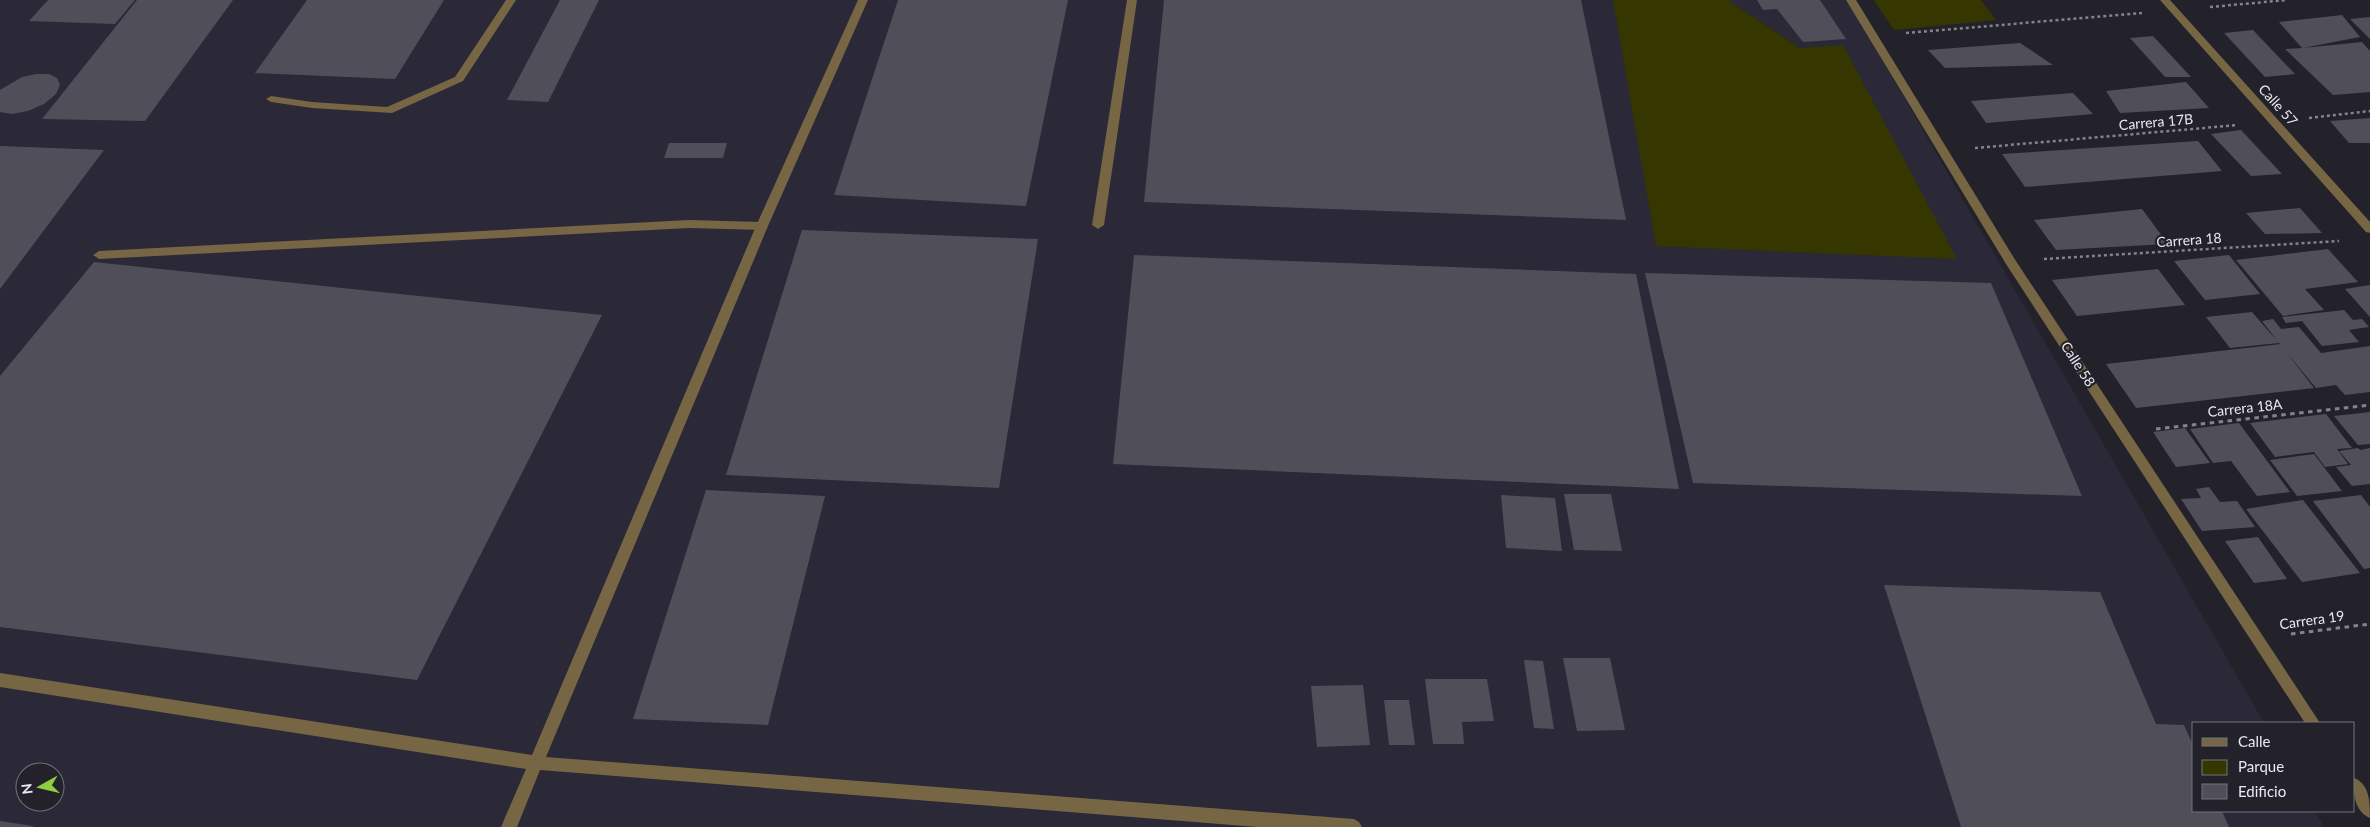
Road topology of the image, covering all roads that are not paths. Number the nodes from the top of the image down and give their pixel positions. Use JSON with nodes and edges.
{"nodes":[{"id":1,"x":511,"y":0,"type":"edge"},
{"id":2,"x":863,"y":0,"type":"edge"},
{"id":3,"x":1132,"y":0,"type":"edge"},
{"id":4,"x":1851,"y":0,"type":"edge"},
{"id":5,"x":2166,"y":0,"type":"edge"},
{"id":6,"x":271,"y":99,"type":"dead end"},
{"id":7,"x":1098,"y":225,"type":"dead end"},
{"id":8,"x":762,"y":226,"type":"junction"},
{"id":9,"x":2370,"y":229,"type":"edge"},
{"id":10,"x":99,"y":255,"type":"dead end"},
{"id":11,"x":0,"y":680,"type":"edge"},
{"id":12,"x":2312,"y":722,"type":"edge"},
{"id":13,"x":537,"y":763,"type":"junction"},
{"id":14,"x":2355,"y":787,"type":"edge"},
{"id":15,"x":2370,"y":810,"type":"edge"},
{"id":16,"x":509,"y":827,"type":"edge"},
{"id":17,"x":1354,"y":827,"type":"edge"}],
"edges":[{"from":1,"to":6,"type":"street"},
{"from":2,"to":8,"type":"street"},
{"from":3,"to":7,"type":"street"},
{"from":4,"to":12,"type":"street","name":"Calle 58"},
{"from":5,"to":9,"type":"street","name":"Calle 57"},
{"from":8,"to":10,"type":"street"},
{"from":8,"to":13,"type":"street"},
{"from":11,"to":13,"type":"street"},
{"from":13,"to":16,"type":"street"},
{"from":13,"to":17,"type":"street"},
{"from":14,"to":15,"type":"street"}]}
